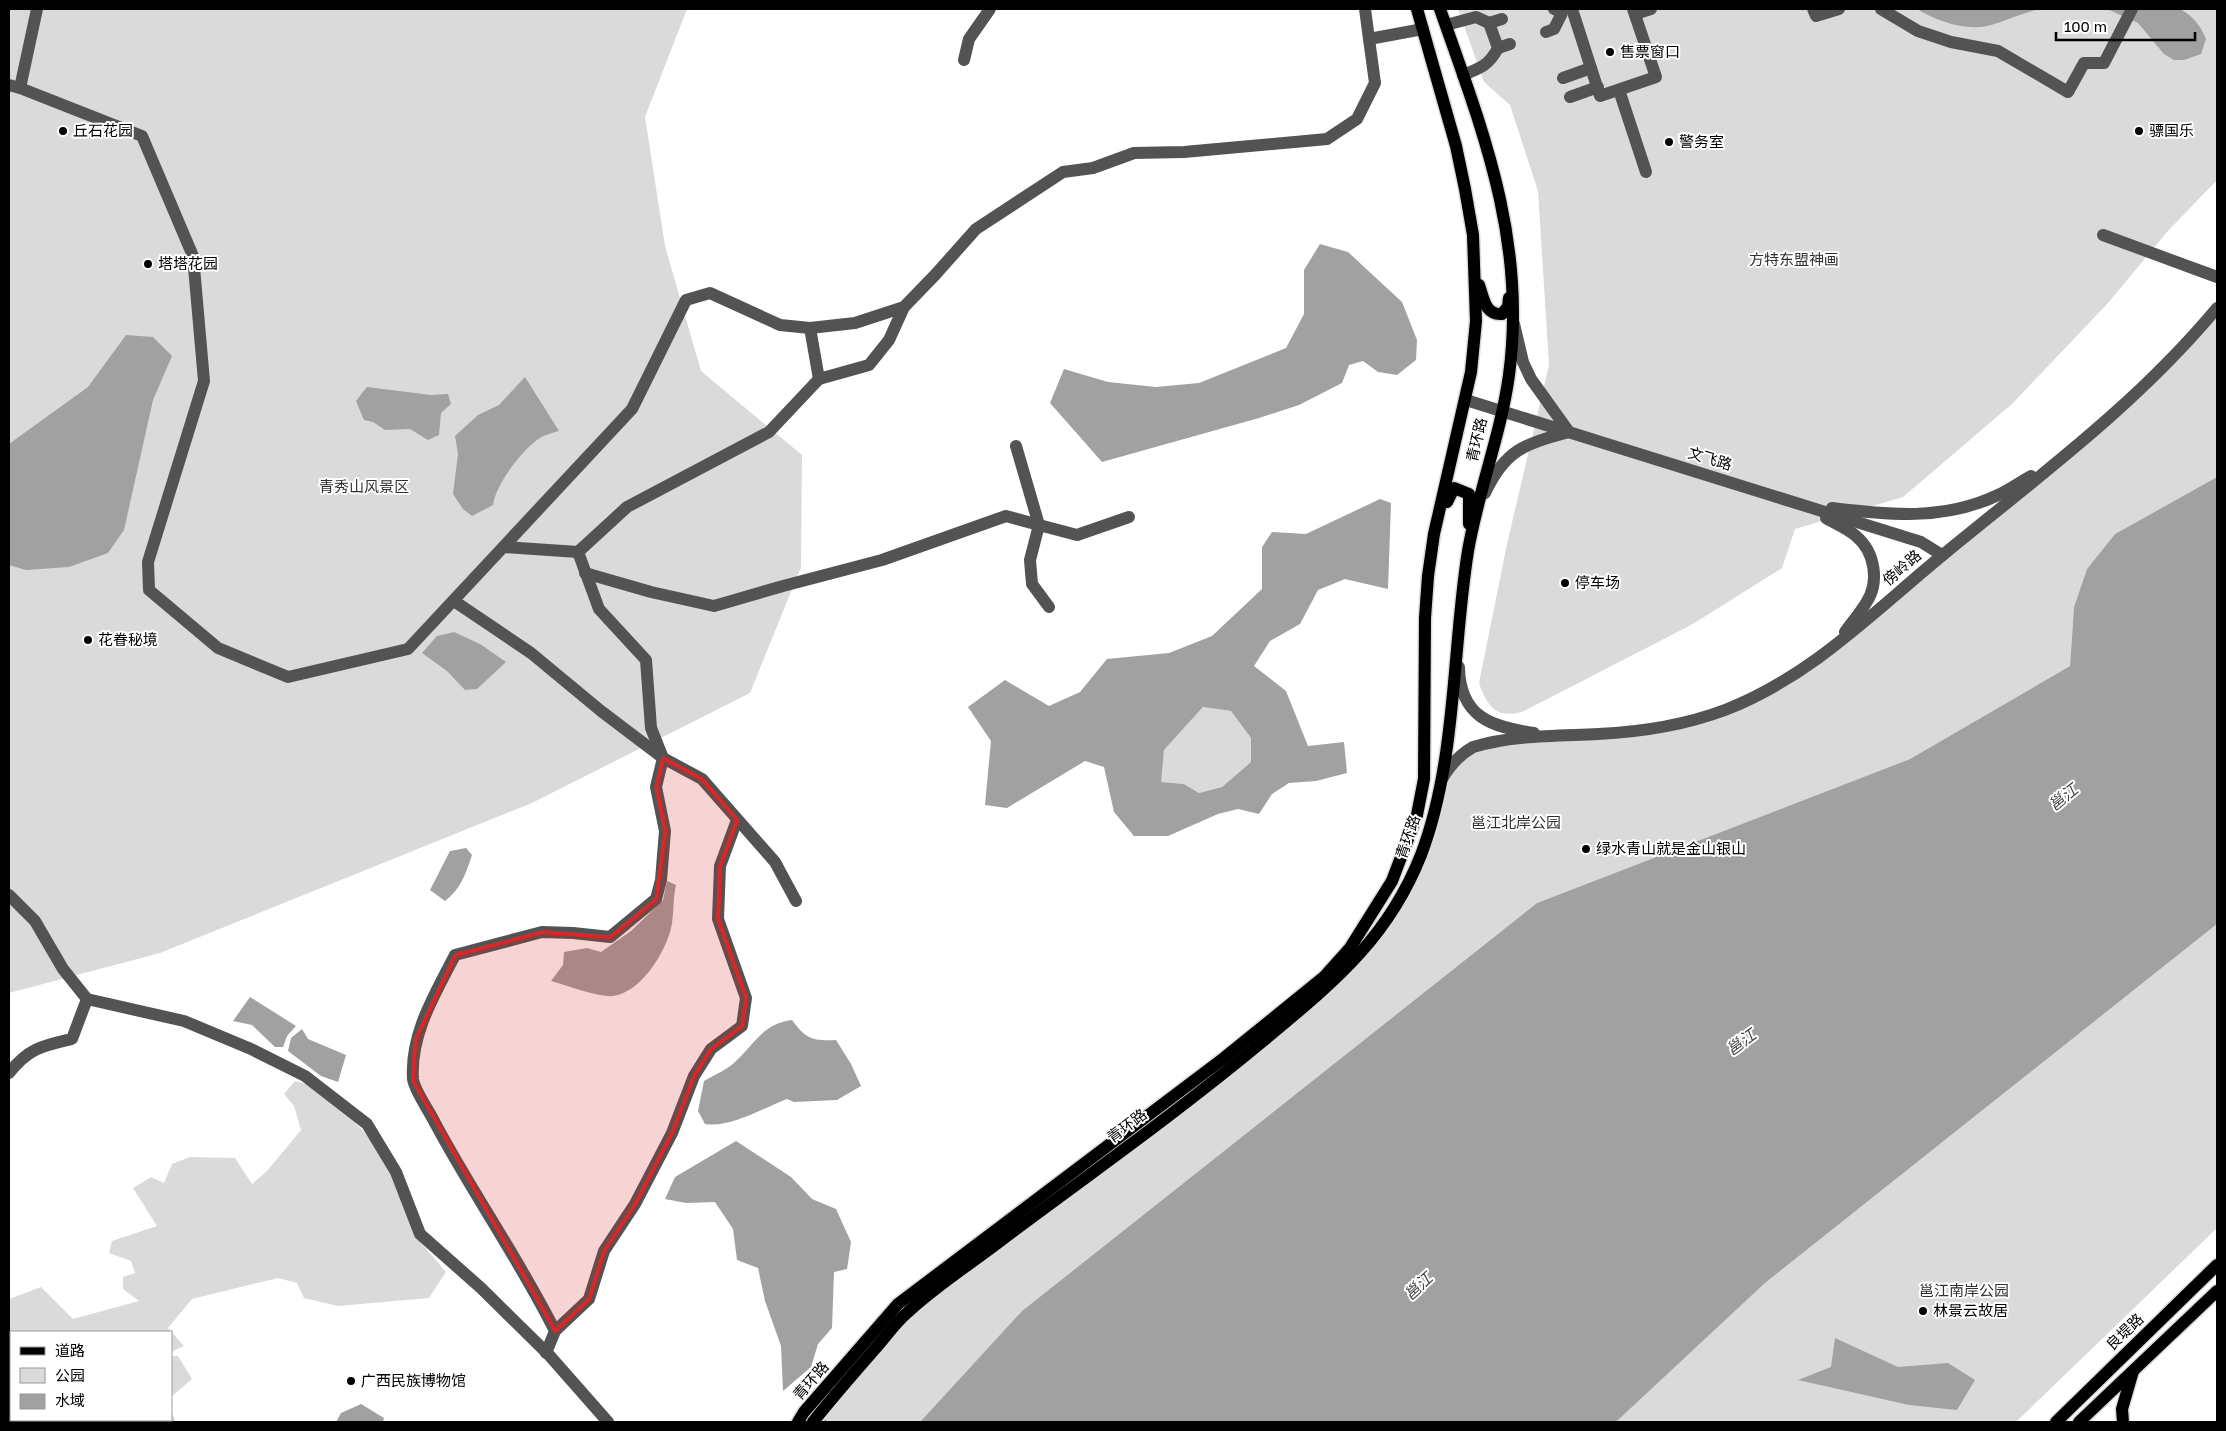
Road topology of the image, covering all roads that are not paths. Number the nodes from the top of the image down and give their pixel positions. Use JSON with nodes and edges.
{"nodes":[{"id":1,"x":37,"y":9,"type":"edge"},
{"id":2,"x":990,"y":9,"type":"edge"},
{"id":3,"x":1365,"y":9,"type":"edge"},
{"id":4,"x":1417,"y":9,"type":"edge"},
{"id":5,"x":1440,"y":9,"type":"edge"},
{"id":6,"x":1651,"y":9,"type":"edge"},
{"id":7,"x":1814,"y":9,"type":"edge"},
{"id":8,"x":1839,"y":9,"type":"edge"},
{"id":9,"x":1881,"y":9,"type":"edge"},
{"id":10,"x":2132,"y":9,"type":"edge"},
{"id":11,"x":1567,"y":10,"type":"edge"},
{"id":12,"x":1634,"y":11,"type":"edge"},
{"id":13,"x":1502,"y":19,"type":"dead end"},
{"id":14,"x":1489,"y":23,"type":"junction"},
{"id":15,"x":1446,"y":26,"type":"junction"},
{"id":16,"x":1423,"y":29,"type":"junction"},
{"id":17,"x":1546,"y":32,"type":"dead end"},
{"id":18,"x":1369,"y":39,"type":"junction"},
{"id":19,"x":1510,"y":44,"type":"dead end"},
{"id":20,"x":1498,"y":48,"type":"junction"},
{"id":21,"x":964,"y":60,"type":"dead end"},
{"id":22,"x":1591,"y":68,"type":"junction"},
{"id":23,"x":1463,"y":75,"type":"junction"},
{"id":24,"x":1563,"y":78,"type":"dead end"},
{"id":25,"x":14,"y":87,"type":"edge"},
{"id":26,"x":1598,"y":87,"type":"junction"},
{"id":27,"x":1619,"y":90,"type":"junction"},
{"id":28,"x":1570,"y":97,"type":"dead end"},
{"id":29,"x":1646,"y":172,"type":"dead end"},
{"id":30,"x":2103,"y":235,"type":"dead end"},
{"id":31,"x":1512,"y":272,"type":"junction"},
{"id":32,"x":1476,"y":276,"type":"junction"},
{"id":33,"x":2217,"y":277,"type":"edge"},
{"id":34,"x":904,"y":307,"type":"junction"},
{"id":35,"x":2217,"y":308,"type":"edge"},
{"id":36,"x":1513,"y":320,"type":"junction"},
{"id":37,"x":810,"y":328,"type":"junction"},
{"id":38,"x":819,"y":379,"type":"junction"},
{"id":39,"x":1466,"y":400,"type":"junction"},
{"id":40,"x":1501,"y":411,"type":"junction"},
{"id":41,"x":1569,"y":432,"type":"junction"},
{"id":42,"x":1016,"y":446,"type":"dead end"},
{"id":43,"x":2070,"y":453,"type":"junction"},
{"id":44,"x":1797,"y":503,"type":"junction"},
{"id":45,"x":1478,"y":507,"type":"junction"},
{"id":46,"x":1129,"y":517,"type":"dead end"},
{"id":47,"x":1038,"y":525,"type":"junction"},
{"id":48,"x":1434,"y":534,"type":"junction"},
{"id":49,"x":1470,"y":544,"type":"junction"},
{"id":50,"x":504,"y":547,"type":"junction"},
{"id":51,"x":578,"y":552,"type":"junction"},
{"id":52,"x":1942,"y":555,"type":"junction"},
{"id":53,"x":586,"y":573,"type":"junction"},
{"id":54,"x":454,"y":601,"type":"junction"},
{"id":55,"x":1049,"y":607,"type":"dead end"},
{"id":56,"x":1459,"y":625,"type":"junction"},
{"id":57,"x":1829,"y":652,"type":"junction"},
{"id":58,"x":1548,"y":735,"type":"junction"},
{"id":59,"x":663,"y":758,"type":"junction"},
{"id":60,"x":1440,"y":781,"type":"junction"},
{"id":61,"x":737,"y":820,"type":"junction"},
{"id":62,"x":9,"y":895,"type":"edge"},
{"id":63,"x":796,"y":901,"type":"dead end"},
{"id":64,"x":87,"y":999,"type":"junction"},
{"id":65,"x":9,"y":1073,"type":"edge"},
{"id":66,"x":2217,"y":1265,"type":"edge"},
{"id":67,"x":2217,"y":1291,"type":"edge"},
{"id":68,"x":555,"y":1331,"type":"junction"},
{"id":69,"x":546,"y":1353,"type":"junction"},
{"id":70,"x":2133,"y":1370,"type":"junction"},
{"id":71,"x":2061,"y":1420,"type":"edge"},
{"id":72,"x":2084,"y":1421,"type":"edge"},
{"id":73,"x":608,"y":1422,"type":"edge"},
{"id":74,"x":798,"y":1422,"type":"edge"},
{"id":75,"x":813,"y":1422,"type":"edge"},
{"id":76,"x":2123,"y":1422,"type":"edge"}],
"edges":[{"from":1,"to":25,"type":"street"},
{"from":2,"to":21,"type":"street"},
{"from":3,"to":18,"type":"street"},
{"from":4,"to":16,"type":"main road","name":"青环路"},
{"from":5,"to":15,"type":"main road","name":"青环路"},
{"from":6,"to":12,"type":"street"},
{"from":7,"to":8,"type":"street"},
{"from":9,"to":10,"type":"street"},
{"from":11,"to":17,"type":"street"},
{"from":11,"to":22,"type":"street"},
{"from":12,"to":27,"type":"street"},
{"from":13,"to":14,"type":"street"},
{"from":14,"to":15,"type":"street"},
{"from":14,"to":20,"type":"street"},
{"from":15,"to":23,"type":"main road","name":"青环路"},
{"from":16,"to":18,"type":"street"},
{"from":16,"to":32,"type":"main road","name":"青环路"},
{"from":18,"to":34,"type":"street"},
{"from":19,"to":20,"type":"street"},
{"from":20,"to":23,"type":"street"},
{"from":22,"to":24,"type":"street"},
{"from":22,"to":26,"type":"street"},
{"from":23,"to":31,"type":"main road","name":"青环路"},
{"from":25,"to":54,"type":"street"},
{"from":26,"to":27,"type":"street"},
{"from":26,"to":28,"type":"street"},
{"from":27,"to":29,"type":"street"},
{"from":30,"to":33,"type":"street"},
{"from":31,"to":32,"type":"main road"},
{"from":31,"to":36,"type":"main road","name":"青环路"},
{"from":32,"to":39,"type":"main road","name":"青环路"},
{"from":34,"to":37,"type":"street"},
{"from":34,"to":38,"type":"street"},
{"from":35,"to":43,"type":"street","name":"傍岭路"},
{"from":36,"to":40,"type":"main road","name":"青环路"},
{"from":36,"to":41,"type":"street"},
{"from":37,"to":38,"type":"street"},
{"from":37,"to":50,"type":"street"},
{"from":38,"to":51,"type":"street"},
{"from":39,"to":40,"type":"street","name":"文飞路"},
{"from":39,"to":48,"type":"main road","name":"青环路"},
{"from":40,"to":41,"type":"street","name":"文飞路"},
{"from":40,"to":45,"type":"main road","name":"青环路"},
{"from":41,"to":44,"type":"street","name":"文飞路"},
{"from":41,"to":45,"type":"street"},
{"from":42,"to":47,"type":"street"},
{"from":43,"to":44,"type":"street"},
{"from":43,"to":52,"type":"street","name":"傍岭路"},
{"from":44,"to":52,"type":"street","name":"文飞路"},
{"from":44,"to":57,"type":"street"},
{"from":45,"to":49,"type":"main road","name":"青环路"},
{"from":46,"to":47,"type":"street"},
{"from":47,"to":53,"type":"street"},
{"from":47,"to":55,"type":"street"},
{"from":48,"to":49,"type":"main road"},
{"from":48,"to":74,"type":"main road","name":"青环路"},
{"from":49,"to":56,"type":"main road","name":"青环路"},
{"from":50,"to":51,"type":"street"},
{"from":50,"to":54,"type":"street"},
{"from":51,"to":53,"type":"street"},
{"from":52,"to":57,"type":"street","name":"傍岭路"},
{"from":53,"to":59,"type":"street"},
{"from":54,"to":59,"type":"street"},
{"from":56,"to":58,"type":"street"},
{"from":56,"to":60,"type":"main road","name":"青环路"},
{"from":57,"to":58,"type":"street","name":"傍岭路"},
{"from":58,"to":60,"type":"street"},
{"from":59,"to":61,"type":"street"},
{"from":59,"to":68,"type":"street"},
{"from":60,"to":75,"type":"main road","name":"青环路"},
{"from":61,"to":63,"type":"street"},
{"from":61,"to":68,"type":"street"},
{"from":62,"to":64,"type":"street"},
{"from":64,"to":65,"type":"street"},
{"from":64,"to":69,"type":"street"},
{"from":66,"to":71,"type":"main road","name":"良堤路"},
{"from":67,"to":70,"type":"main road"},
{"from":68,"to":69,"type":"street"},
{"from":69,"to":73,"type":"street"},
{"from":70,"to":72,"type":"main road"},
{"from":70,"to":76,"type":"main road"},
{"from":71,"to":72,"type":"main road"}]}
